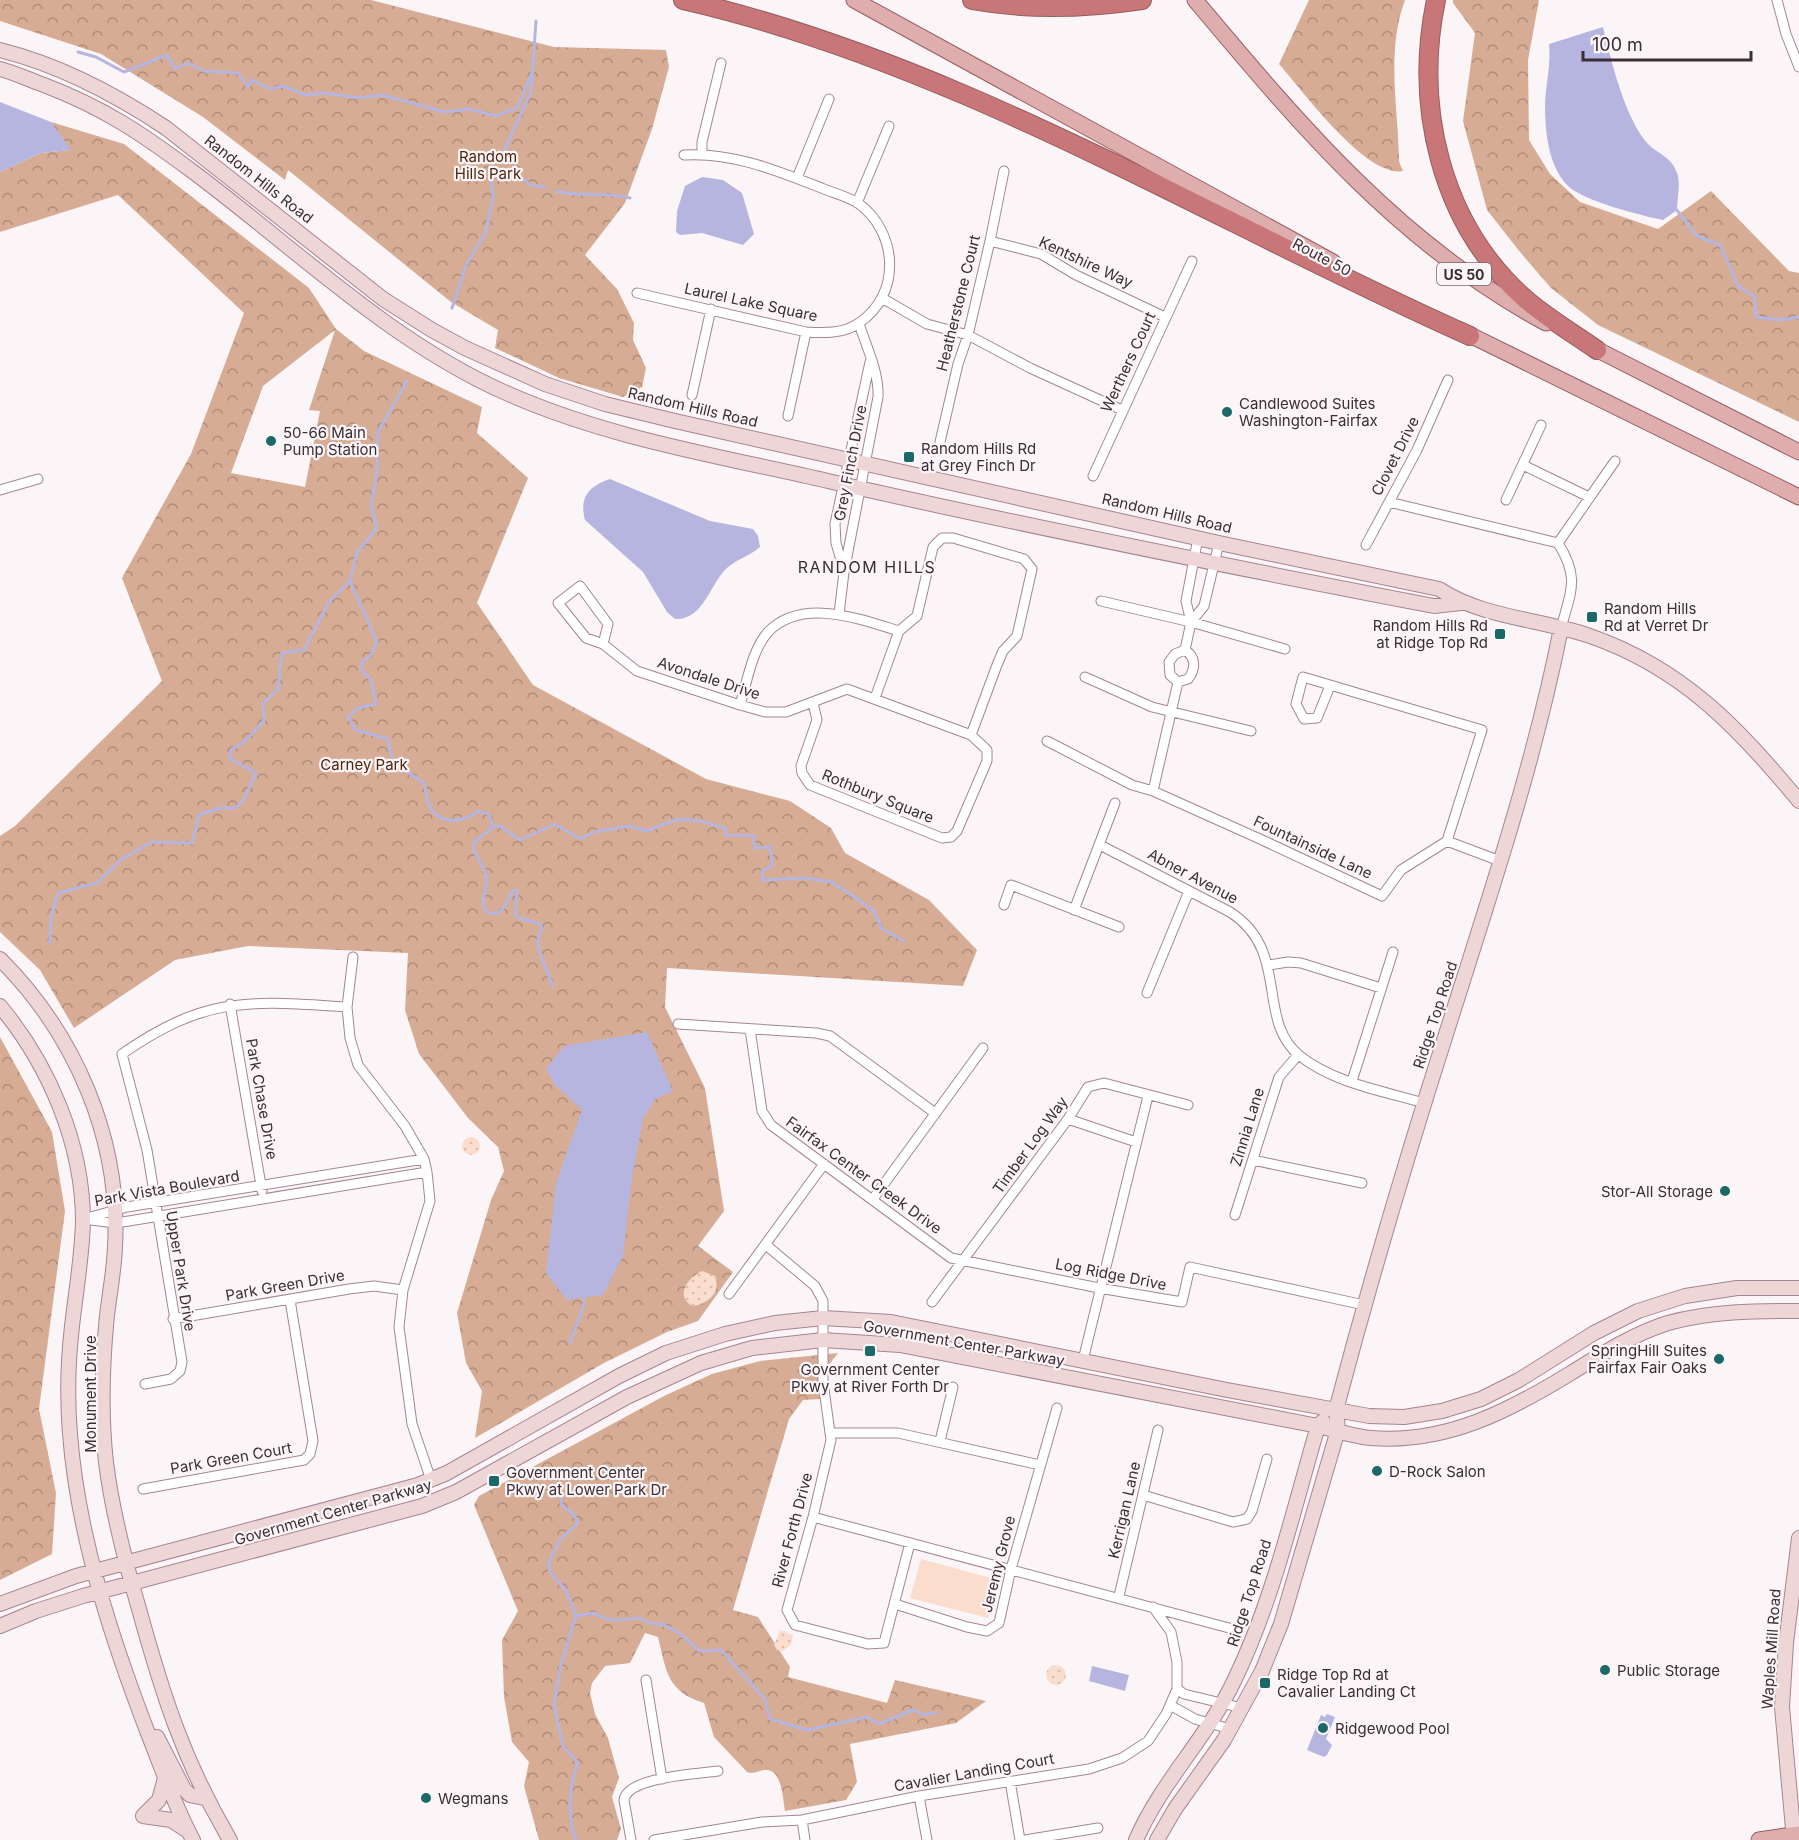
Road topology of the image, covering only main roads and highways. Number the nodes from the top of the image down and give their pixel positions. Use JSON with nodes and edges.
{"nodes":[{"id":1,"x":683,"y":0,"type":"edge"},
{"id":2,"x":854,"y":0,"type":"edge"},
{"id":3,"x":972,"y":0,"type":"edge"},
{"id":4,"x":1142,"y":0,"type":"edge"},
{"id":5,"x":1436,"y":0,"type":"edge"},
{"id":6,"x":1197,"y":2,"type":"edge"},
{"id":7,"x":1470,"y":336,"type":"junction"},
{"id":8,"x":1597,"y":350,"type":"junction"},
{"id":9,"x":1799,"y":452,"type":"edge"},
{"id":10,"x":1799,"y":497,"type":"edge"},
{"id":11,"x":1795,"y":1836,"type":"edge"},
{"id":12,"x":1759,"y":1840,"type":"edge"}],
"edges":[{"from":1,"to":7,"type":"highway"},
{"from":2,"to":7,"type":"main road","name":"Route 50"},
{"from":3,"to":4,"type":"highway"},
{"from":5,"to":8,"type":"highway"},
{"from":6,"to":8,"type":"main road","number":"US 50"},
{"from":7,"to":10,"type":"main road","name":"Route 50"},
{"from":8,"to":9,"type":"main road","number":"US 50"},
{"from":11,"to":12,"type":"main road"}]}
